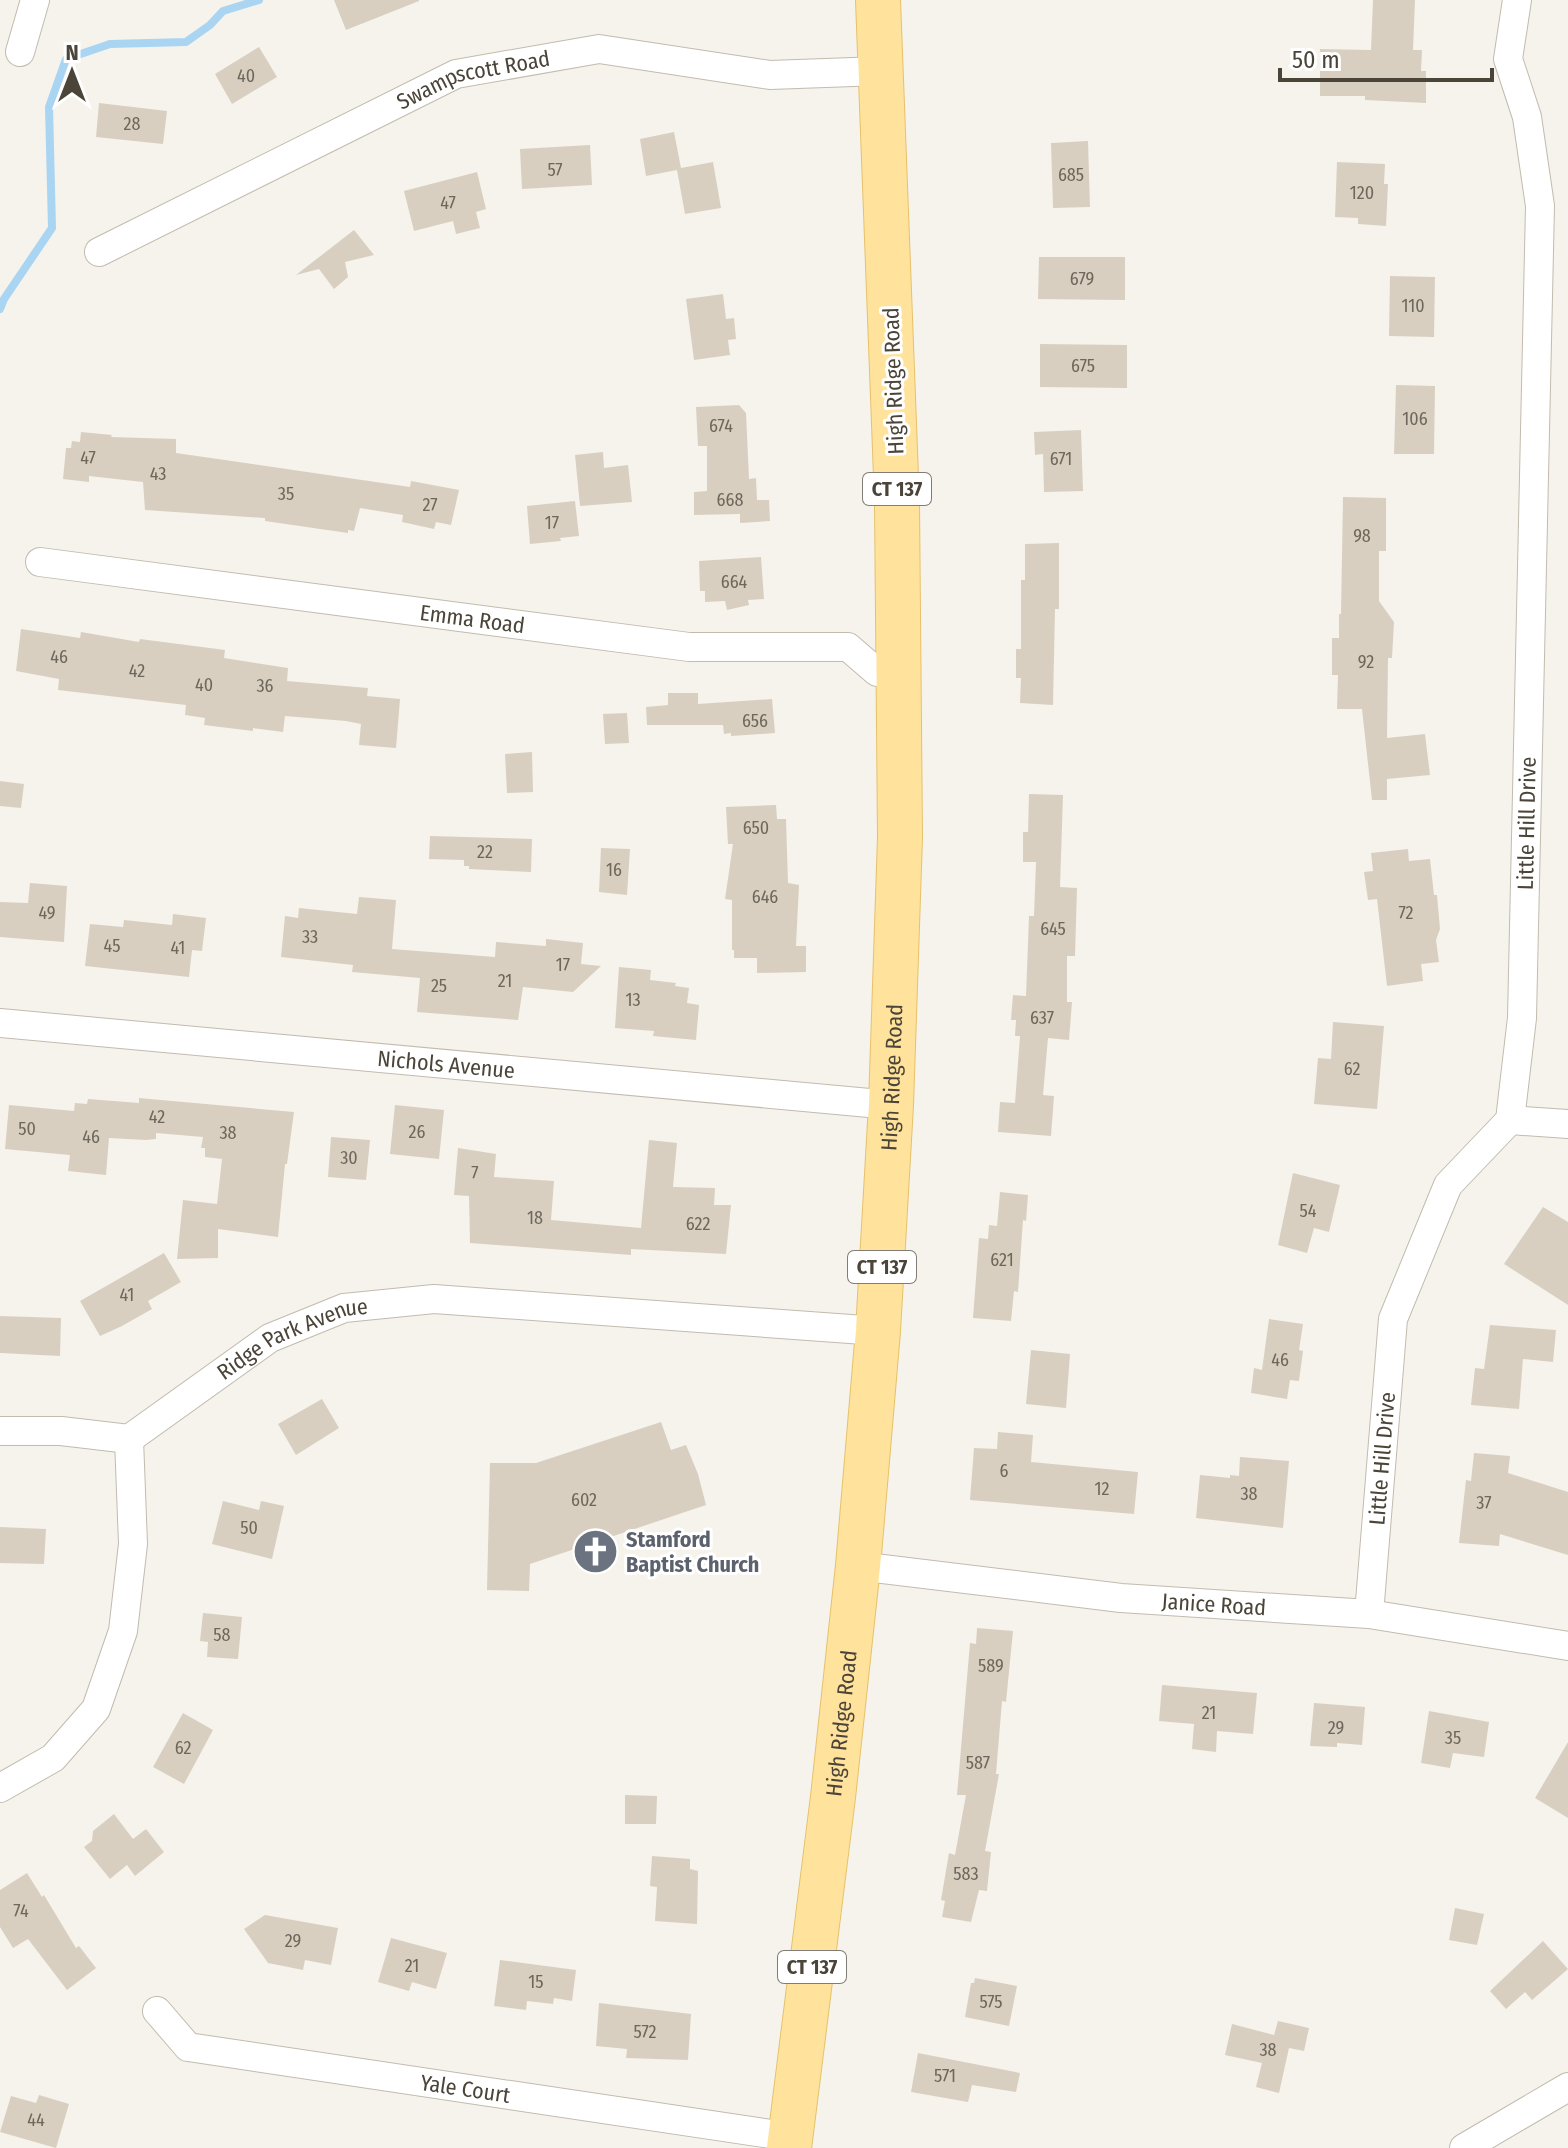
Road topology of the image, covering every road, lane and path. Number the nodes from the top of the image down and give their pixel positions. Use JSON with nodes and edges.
{"nodes":[{"id":1,"x":35,"y":0,"type":"edge"},
{"id":2,"x":878,"y":0,"type":"edge"},
{"id":3,"x":1517,"y":0,"type":"edge"},
{"id":4,"x":20,"y":52,"type":"dead end"},
{"id":5,"x":881,"y":71,"type":"junction"},
{"id":6,"x":99,"y":252,"type":"dead end"},
{"id":7,"x":40,"y":562,"type":"dead end"},
{"id":8,"x":899,"y":675,"type":"junction"},
{"id":9,"x":0,"y":1023,"type":"edge"},
{"id":10,"x":891,"y":1105,"type":"junction"},
{"id":11,"x":1510,"y":1120,"type":"junction"},
{"id":12,"x":1568,"y":1124,"type":"edge"},
{"id":13,"x":878,"y":1331,"type":"junction"},
{"id":14,"x":0,"y":1431,"type":"edge"},
{"id":15,"x":129,"y":1439,"type":"junction"},
{"id":16,"x":858,"y":1566,"type":"junction"},
{"id":17,"x":1369,"y":1614,"type":"junction"},
{"id":18,"x":1568,"y":1646,"type":"edge"},
{"id":19,"x":0,"y":1788,"type":"edge"},
{"id":20,"x":157,"y":2011,"type":"dead end"},
{"id":21,"x":1568,"y":2087,"type":"edge"},
{"id":22,"x":790,"y":2142,"type":"edge"},
{"id":23,"x":1464,"y":2148,"type":"edge"}],
"edges":[{"from":1,"to":4,"type":"street"},
{"from":2,"to":5,"type":"main road","name":"High Ridge Road","number":"CT 137"},
{"from":3,"to":11,"type":"street","name":"Little Hill Drive"},
{"from":5,"to":6,"type":"street","name":"Swampscott Road"},
{"from":5,"to":8,"type":"main road","name":"High Ridge Road","number":"CT 137"},
{"from":7,"to":8,"type":"street","name":"Emma Road"},
{"from":8,"to":10,"type":"main road","name":"High Ridge Road","number":"CT 137"},
{"from":9,"to":10,"type":"street","name":"Nichols Avenue"},
{"from":10,"to":13,"type":"main road","name":"High Ridge Road","number":"CT 137"},
{"from":11,"to":12,"type":"street"},
{"from":11,"to":17,"type":"street","name":"Little Hill Drive"},
{"from":13,"to":15,"type":"street","name":"Ridge Park Avenue"},
{"from":13,"to":16,"type":"main road","name":"High Ridge Road","number":"CT 137"},
{"from":14,"to":15,"type":"street"},
{"from":15,"to":19,"type":"street"},
{"from":16,"to":17,"type":"street","name":"Janice Road"},
{"from":16,"to":22,"type":"main road","name":"High Ridge Road","number":"CT 137"},
{"from":17,"to":18,"type":"street","name":"Janice Road"},
{"from":20,"to":22,"type":"street","name":"Yale Court"},
{"from":21,"to":23,"type":"street"}]}
